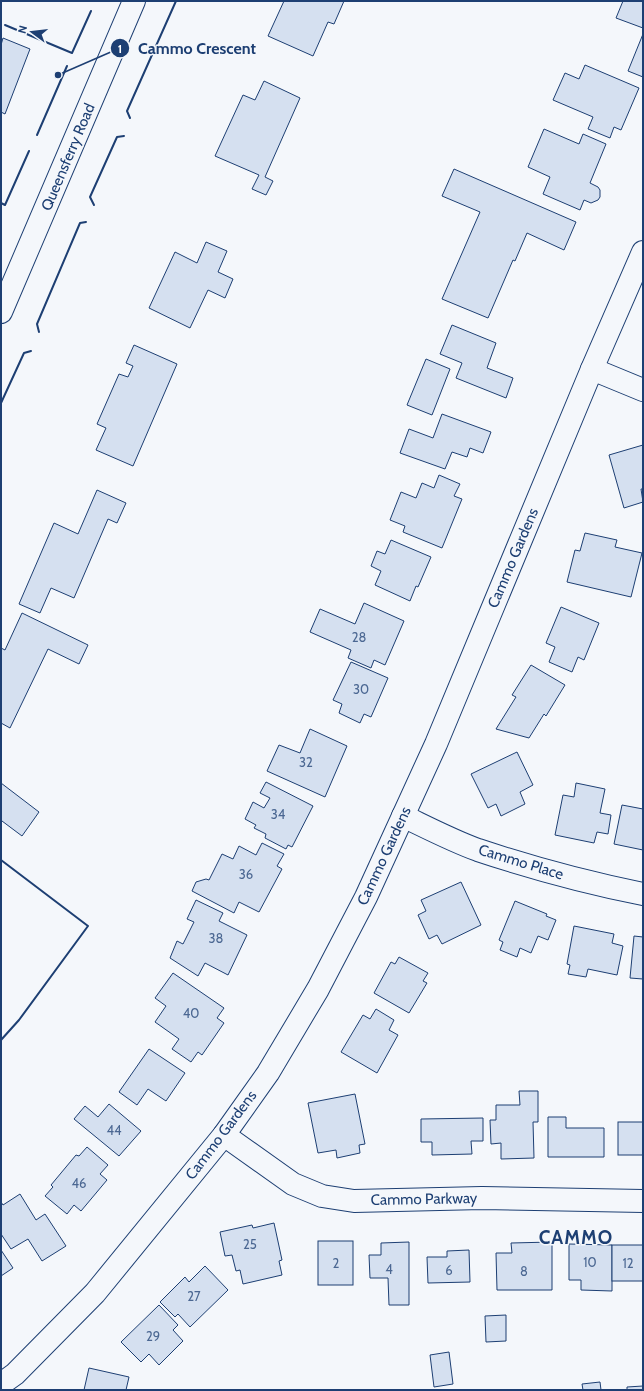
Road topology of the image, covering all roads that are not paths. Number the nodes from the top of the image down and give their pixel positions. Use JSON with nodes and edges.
{"nodes":[{"id":1,"x":134,"y":1,"type":"edge"},
{"id":2,"x":643,"y":252,"type":"edge"},
{"id":3,"x":1,"y":312,"type":"edge"},
{"id":4,"x":592,"y":368,"type":"junction"},
{"id":5,"x":643,"y":390,"type":"edge"},
{"id":6,"x":403,"y":816,"type":"junction"},
{"id":7,"x":643,"y":894,"type":"edge"},
{"id":8,"x":224,"y":1135,"type":"junction"},
{"id":9,"x":643,"y":1200,"type":"edge"},
{"id":10,"x":14,"y":1383,"type":"edge"}],
"edges":[{"from":1,"to":3,"type":"street","name":"Queensferry Road"},
{"from":2,"to":4,"type":"street","name":"Cammo Gardens"},
{"from":4,"to":5,"type":"street"},
{"from":4,"to":6,"type":"street","name":"Cammo Gardens"},
{"from":6,"to":7,"type":"street","name":"Cammo Place"},
{"from":6,"to":8,"type":"street","name":"Cammo Gardens"},
{"from":8,"to":9,"type":"street","name":"Cammo Parkway"},
{"from":8,"to":10,"type":"street","name":"Cammo Gardens"}]}
